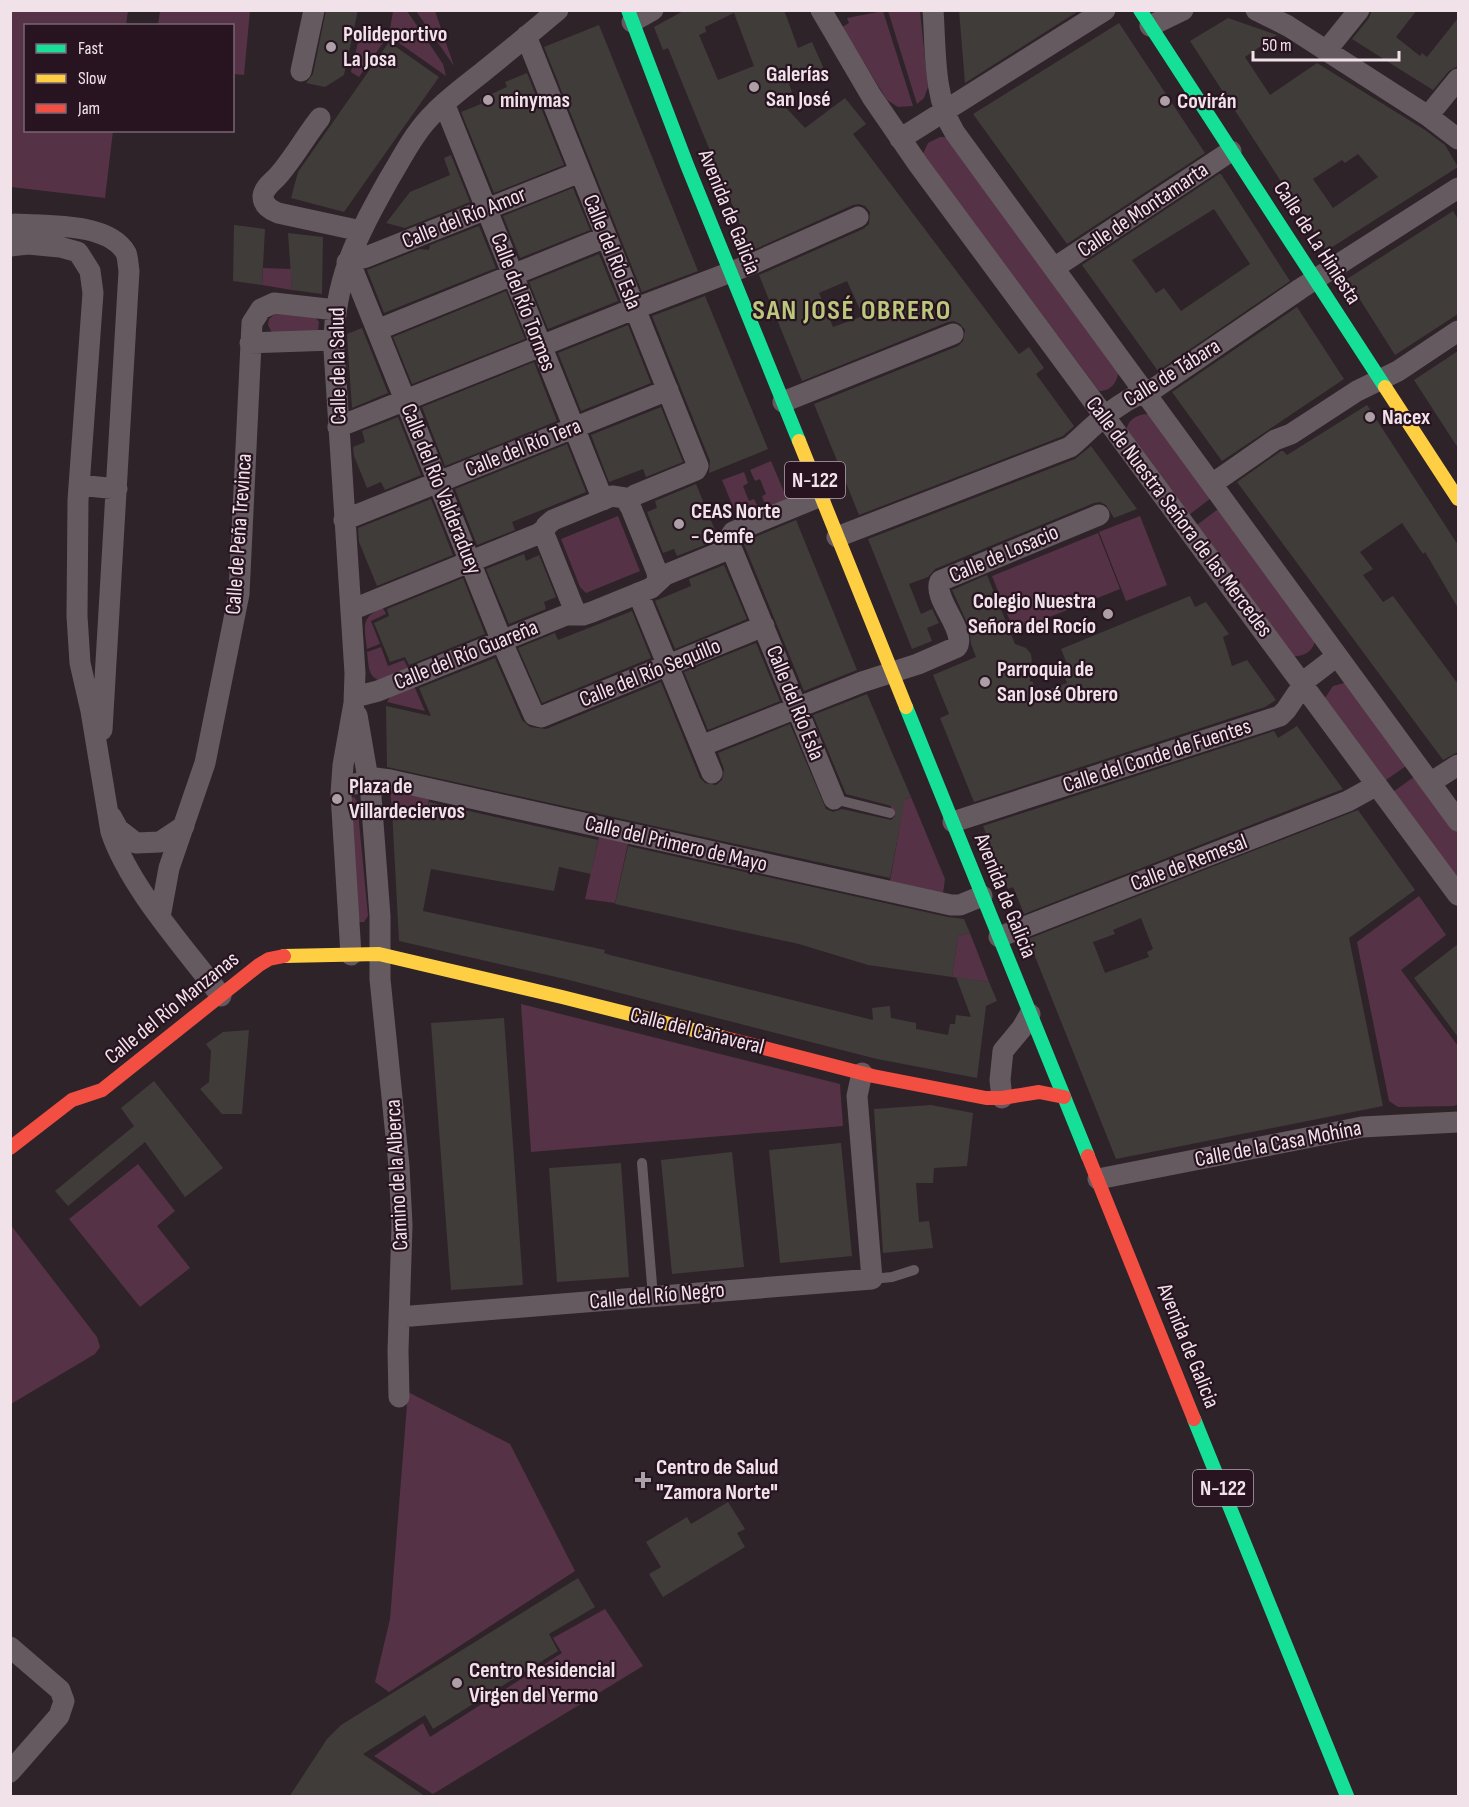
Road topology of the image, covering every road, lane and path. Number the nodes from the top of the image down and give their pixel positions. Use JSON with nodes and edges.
{"nodes":[{"id":1,"x":314,"y":10,"type":"edge"},
{"id":2,"x":558,"y":10,"type":"edge"},
{"id":3,"x":653,"y":10,"type":"edge"},
{"id":4,"x":821,"y":10,"type":"edge"},
{"id":5,"x":933,"y":10,"type":"edge"},
{"id":6,"x":1104,"y":10,"type":"edge"},
{"id":7,"x":1183,"y":10,"type":"edge"},
{"id":8,"x":1256,"y":10,"type":"edge"},
{"id":9,"x":1359,"y":10,"type":"edge"},
{"id":10,"x":630,"y":16,"type":"edge"},
{"id":11,"x":1145,"y":18,"type":"edge"},
{"id":12,"x":526,"y":36,"type":"junction"},
{"id":13,"x":1326,"y":51,"type":"junction"},
{"id":14,"x":301,"y":71,"type":"dead end"},
{"id":15,"x":1458,"y":79,"type":"edge"},
{"id":16,"x":444,"y":103,"type":"junction"},
{"id":17,"x":945,"y":112,"type":"junction"},
{"id":18,"x":1428,"y":116,"type":"junction"},
{"id":19,"x":320,"y":118,"type":"dead end"},
{"id":20,"x":900,"y":139,"type":"junction"},
{"id":21,"x":1458,"y":139,"type":"edge"},
{"id":22,"x":1231,"y":151,"type":"junction"},
{"id":23,"x":580,"y":172,"type":"junction"},
{"id":24,"x":1458,"y":188,"type":"edge"},
{"id":25,"x":486,"y":209,"type":"junction"},
{"id":26,"x":858,"y":217,"type":"dead end"},
{"id":27,"x":10,"y":226,"type":"edge"},
{"id":28,"x":361,"y":231,"type":"junction"},
{"id":29,"x":43,"y":235,"type":"junction"},
{"id":30,"x":606,"y":237,"type":"junction"},
{"id":31,"x":10,"y":246,"type":"edge"},
{"id":32,"x":347,"y":262,"type":"junction"},
{"id":33,"x":1054,"y":268,"type":"junction"},
{"id":34,"x":730,"y":271,"type":"junction"},
{"id":35,"x":513,"y":275,"type":"junction"},
{"id":36,"x":1315,"y":279,"type":"junction"},
{"id":37,"x":635,"y":309,"type":"junction"},
{"id":38,"x":374,"y":322,"type":"junction"},
{"id":39,"x":334,"y":324,"type":"junction"},
{"id":40,"x":1458,"y":332,"type":"edge"},
{"id":41,"x":952,"y":334,"type":"dead end"},
{"id":42,"x":250,"y":343,"type":"junction"},
{"id":43,"x":541,"y":346,"type":"junction"},
{"id":44,"x":1380,"y":379,"type":"junction"},
{"id":45,"x":668,"y":390,"type":"junction"},
{"id":46,"x":1144,"y":392,"type":"junction"},
{"id":47,"x":406,"y":400,"type":"junction"},
{"id":48,"x":783,"y":402,"type":"junction"},
{"id":49,"x":1104,"y":417,"type":"junction"},
{"id":50,"x":338,"y":427,"type":"junction"},
{"id":51,"x":573,"y":428,"type":"junction"},
{"id":52,"x":438,"y":482,"type":"junction"},
{"id":53,"x":1212,"y":484,"type":"junction"},
{"id":54,"x":79,"y":485,"type":"junction"},
{"id":55,"x":117,"y":489,"type":"junction"},
{"id":56,"x":821,"y":496,"type":"junction"},
{"id":57,"x":1458,"y":499,"type":"edge"},
{"id":58,"x":603,"y":500,"type":"junction"},
{"id":59,"x":628,"y":501,"type":"junction"},
{"id":60,"x":1099,"y":515,"type":"dead end"},
{"id":61,"x":344,"y":520,"type":"junction"},
{"id":62,"x":545,"y":529,"type":"junction"},
{"id":63,"x":837,"y":537,"type":"junction"},
{"id":64,"x":730,"y":544,"type":"junction"},
{"id":65,"x":470,"y":562,"type":"junction"},
{"id":66,"x":658,"y":580,"type":"junction"},
{"id":67,"x":638,"y":593,"type":"junction"},
{"id":68,"x":351,"y":610,"type":"junction"},
{"id":69,"x":576,"y":614,"type":"junction"},
{"id":70,"x":764,"y":626,"type":"junction"},
{"id":71,"x":502,"y":640,"type":"junction"},
{"id":72,"x":1337,"y":656,"type":"junction"},
{"id":73,"x":668,"y":665,"type":"junction"},
{"id":74,"x":892,"y":672,"type":"junction"},
{"id":75,"x":1303,"y":684,"type":"junction"},
{"id":76,"x":355,"y":697,"type":"junction"},
{"id":77,"x":797,"y":708,"type":"junction"},
{"id":78,"x":535,"y":716,"type":"joint"},
{"id":79,"x":701,"y":747,"type":"junction"},
{"id":80,"x":1458,"y":765,"type":"edge"},
{"id":81,"x":102,"y":772,"type":"junction"},
{"id":82,"x":712,"y":773,"type":"dead end"},
{"id":83,"x":368,"y":780,"type":"junction"},
{"id":84,"x":1430,"y":783,"type":"junction"},
{"id":85,"x":1377,"y":785,"type":"junction"},
{"id":86,"x":341,"y":794,"type":"junction"},
{"id":87,"x":834,"y":800,"type":"joint"},
{"id":88,"x":108,"y":810,"type":"junction"},
{"id":89,"x":891,"y":813,"type":"dead end"},
{"id":90,"x":1458,"y":821,"type":"edge"},
{"id":91,"x":953,"y":822,"type":"junction"},
{"id":92,"x":184,"y":826,"type":"junction"},
{"id":93,"x":1458,"y":895,"type":"edge"},
{"id":94,"x":982,"y":896,"type":"junction"},
{"id":95,"x":160,"y":916,"type":"junction"},
{"id":96,"x":999,"y":937,"type":"junction"},
{"id":97,"x":379,"y":954,"type":"junction"},
{"id":98,"x":351,"y":955,"type":"junction"},
{"id":99,"x":221,"y":996,"type":"junction"},
{"id":100,"x":1030,"y":1014,"type":"junction"},
{"id":101,"x":1046,"y":1054,"type":"junction"},
{"id":102,"x":862,"y":1073,"type":"junction"},
{"id":103,"x":1009,"y":1097,"type":"junction"},
{"id":104,"x":1064,"y":1097,"type":"junction"},
{"id":105,"x":1458,"y":1122,"type":"edge"},
{"id":106,"x":10,"y":1148,"type":"edge"},
{"id":107,"x":642,"y":1163,"type":"dead end"},
{"id":108,"x":1098,"y":1179,"type":"junction"},
{"id":109,"x":914,"y":1270,"type":"dead end"},
{"id":110,"x":872,"y":1279,"type":"junction"},
{"id":111,"x":653,"y":1297,"type":"junction"},
{"id":112,"x":399,"y":1317,"type":"junction"},
{"id":113,"x":399,"y":1396,"type":"dead end"},
{"id":114,"x":10,"y":1647,"type":"edge"},
{"id":115,"x":10,"y":1772,"type":"edge"},
{"id":116,"x":1347,"y":1797,"type":"edge"}],
"edges":[{"from":1,"to":14,"type":"street"},
{"from":2,"to":12,"type":"street","name":"Calle de la Salud"},
{"from":3,"to":10,"type":"street"},
{"from":4,"to":20,"type":"street","name":"Calle de Nuestra Señora de las Mercedes"},
{"from":5,"to":17,"type":"street","name":"Calle de Nuestra Señora de las Mercedes"},
{"from":6,"to":17,"type":"street"},
{"from":7,"to":11,"type":"street"},
{"from":8,"to":13,"type":"street"},
{"from":9,"to":13,"type":"street"},
{"from":10,"to":34,"type":"main road","name":"Avenida de Galicia","number":"N-122"},
{"from":11,"to":22,"type":"main road","name":"Calle de La Hiniesta"},
{"from":12,"to":16,"type":"street","name":"Calle de la Salud"},
{"from":12,"to":23,"type":"street","name":"Calle del Río Esla"},
{"from":13,"to":18,"type":"street"},
{"from":15,"to":18,"type":"street"},
{"from":16,"to":25,"type":"street","name":"Calle del Río Tormes"},
{"from":16,"to":28,"type":"street","name":"Calle de la Salud"},
{"from":17,"to":20,"type":"street"},
{"from":17,"to":33,"type":"street","name":"Calle de Nuestra Señora de las Mercedes"},
{"from":18,"to":21,"type":"street"},
{"from":19,"to":28,"type":"street"},
{"from":20,"to":49,"type":"street","name":"Calle de Nuestra Señora de las Mercedes"},
{"from":22,"to":33,"type":"street","name":"Calle de Montamarta"},
{"from":22,"to":36,"type":"main road","name":"Calle de La Hiniesta"},
{"from":23,"to":25,"type":"street","name":"Calle del Río Amor"},
{"from":23,"to":30,"type":"street","name":"Calle del Río Esla"},
{"from":24,"to":36,"type":"street","name":"Calle de Tábara"},
{"from":25,"to":32,"type":"street","name":"Calle del Río Amor"},
{"from":25,"to":35,"type":"street","name":"Calle del Río Tormes"},
{"from":26,"to":34,"type":"street"},
{"from":27,"to":29,"type":"street"},
{"from":28,"to":32,"type":"street","name":"Calle de la Salud"},
{"from":29,"to":31,"type":"street"},
{"from":29,"to":54,"type":"street"},
{"from":29,"to":55,"type":"street"},
{"from":30,"to":35,"type":"street"},
{"from":30,"to":37,"type":"street","name":"Calle del Río Esla"},
{"from":32,"to":38,"type":"street","name":"Calle del Río Valderaduey"},
{"from":32,"to":39,"type":"street","name":"Calle de la Salud"},
{"from":33,"to":46,"type":"street","name":"Calle de Nuestra Señora de las Mercedes"},
{"from":34,"to":37,"type":"street"},
{"from":34,"to":48,"type":"main road","name":"Avenida de Galicia","number":"N-122"},
{"from":35,"to":38,"type":"street"},
{"from":35,"to":43,"type":"street","name":"Calle del Río Tormes"},
{"from":36,"to":44,"type":"main road","name":"Calle de La Hiniesta"},
{"from":36,"to":46,"type":"street","name":"Calle de Tábara"},
{"from":37,"to":43,"type":"street"},
{"from":37,"to":45,"type":"street","name":"Calle del Río Esla"},
{"from":38,"to":39,"type":"street"},
{"from":38,"to":47,"type":"street","name":"Calle del Río Valderaduey"},
{"from":39,"to":42,"type":"street"},
{"from":39,"to":42,"type":"street","name":"Calle de Peña Trevinca"},
{"from":39,"to":50,"type":"street","name":"Calle de la Salud"},
{"from":40,"to":44,"type":"street"},
{"from":41,"to":48,"type":"street"},
{"from":42,"to":92,"type":"street","name":"Calle de Peña Trevinca"},
{"from":43,"to":47,"type":"street"},
{"from":43,"to":51,"type":"street","name":"Calle del Río Tormes"},
{"from":44,"to":53,"type":"street"},
{"from":44,"to":57,"type":"main road","name":"Calle de La Hiniesta"},
{"from":45,"to":51,"type":"street","name":"Calle del Río Tera"},
{"from":45,"to":59,"type":"street","name":"Calle del Río Esla"},
{"from":46,"to":49,"type":"street","name":"Calle de Tábara"},
{"from":46,"to":53,"type":"street","name":"Calle de Nuestra Señora de las Mercedes"},
{"from":47,"to":50,"type":"street"},
{"from":47,"to":52,"type":"street","name":"Calle del Río Valderaduey"},
{"from":48,"to":56,"type":"main road","name":"Avenida de Galicia","number":"N-122"},
{"from":49,"to":63,"type":"street","name":"Calle de Tábara"},
{"from":49,"to":75,"type":"street","name":"Calle de Nuestra Señora de las Mercedes"},
{"from":50,"to":61,"type":"street","name":"Calle de la Salud"},
{"from":51,"to":52,"type":"street","name":"Calle del Río Tera"},
{"from":51,"to":58,"type":"street","name":"Calle del Río Tormes"},
{"from":52,"to":61,"type":"street","name":"Calle del Río Tera"},
{"from":52,"to":65,"type":"street","name":"Calle del Río Valderaduey"},
{"from":53,"to":72,"type":"street","name":"Calle de Nuestra Señora de las Mercedes"},
{"from":54,"to":55,"type":"street"},
{"from":54,"to":81,"type":"street"},
{"from":55,"to":81,"type":"street"},
{"from":56,"to":63,"type":"main road","name":"Avenida de Galicia","number":"N-122"},
{"from":56,"to":64,"type":"street"},
{"from":58,"to":59,"type":"street"},
{"from":58,"to":62,"type":"street"},
{"from":59,"to":66,"type":"street"},
{"from":60,"to":74,"type":"street","name":"Calle de Losacio"},
{"from":61,"to":68,"type":"street","name":"Calle de la Salud"},
{"from":62,"to":65,"type":"street"},
{"from":62,"to":69,"type":"street"},
{"from":63,"to":74,"type":"main road","name":"Avenida de Galicia","number":"N-122"},
{"from":64,"to":66,"type":"street"},
{"from":64,"to":70,"type":"street","name":"Calle del Río Esla"},
{"from":65,"to":68,"type":"street"},
{"from":65,"to":71,"type":"street","name":"Calle del Río Valderaduey"},
{"from":66,"to":67,"type":"street"},
{"from":67,"to":69,"type":"street"},
{"from":67,"to":73,"type":"street"},
{"from":68,"to":76,"type":"street","name":"Calle de la Salud"},
{"from":69,"to":71,"type":"street","name":"Calle del Río Guareña"},
{"from":70,"to":73,"type":"street","name":"Calle del Río Sequillo"},
{"from":70,"to":77,"type":"street","name":"Calle del Río Esla"},
{"from":71,"to":76,"type":"street","name":"Calle del Río Guareña"},
{"from":71,"to":78,"type":"street","name":"Calle del Río Valderaduey"},
{"from":72,"to":75,"type":"street","name":"Calle del Conde de Fuentes"},
{"from":72,"to":84,"type":"street","name":"Calle de Nuestra Señora de las Mercedes"},
{"from":73,"to":78,"type":"street","name":"Calle del Río Sequillo"},
{"from":73,"to":79,"type":"street"},
{"from":74,"to":77,"type":"street"},
{"from":74,"to":91,"type":"main road","name":"Avenida de Galicia","number":"N-122"},
{"from":75,"to":85,"type":"street","name":"Calle de Nuestra Señora de las Mercedes"},
{"from":75,"to":91,"type":"street","name":"Calle del Conde de Fuentes"},
{"from":76,"to":83,"type":"street"},
{"from":76,"to":86,"type":"street"},
{"from":77,"to":79,"type":"street"},
{"from":77,"to":87,"type":"street","name":"Calle del Río Esla"},
{"from":79,"to":82,"type":"street"},
{"from":80,"to":84,"type":"street"},
{"from":81,"to":88,"type":"street"},
{"from":83,"to":86,"type":"street"},
{"from":83,"to":94,"type":"street","name":"Calle del Primero de Mayo"},
{"from":83,"to":97,"type":"street"},
{"from":84,"to":90,"type":"street","name":"Calle de Nuestra Señora de las Mercedes"},
{"from":85,"to":93,"type":"street","name":"Calle de Nuestra Señora de las Mercedes"},
{"from":85,"to":96,"type":"street","name":"Calle de Remesal"},
{"from":86,"to":98,"type":"street"},
{"from":87,"to":89,"type":"lane"},
{"from":88,"to":92,"type":"street"},
{"from":88,"to":95,"type":"street"},
{"from":91,"to":94,"type":"main road","name":"Avenida de Galicia","number":"N-122"},
{"from":92,"to":95,"type":"street","name":"Calle de Peña Trevinca"},
{"from":94,"to":96,"type":"main road","name":"Avenida de Galicia","number":"N-122"},
{"from":95,"to":99,"type":"street"},
{"from":96,"to":100,"type":"main road","name":"Avenida de Galicia","number":"N-122"},
{"from":97,"to":98,"type":"main road","name":"Calle del Río Manzanas"},
{"from":97,"to":102,"type":"main road","name":"Calle del Cañaveral"},
{"from":97,"to":112,"type":"street","name":"Camino de la Alberca"},
{"from":98,"to":99,"type":"main road","name":"Calle del Río Manzanas"},
{"from":99,"to":106,"type":"main road","name":"Calle del Río Manzanas"},
{"from":100,"to":101,"type":"main road","name":"Avenida de Galicia","number":"N-122"},
{"from":100,"to":103,"type":"street"},
{"from":101,"to":103,"type":"street"},
{"from":101,"to":104,"type":"main road","name":"Avenida de Galicia","number":"N-122"},
{"from":102,"to":103,"type":"main road","name":"Calle del Cañaveral"},
{"from":102,"to":110,"type":"street"},
{"from":103,"to":104,"type":"main road","name":"Calle del Cañaveral"},
{"from":104,"to":108,"type":"main road","name":"Avenida de Galicia","number":"N-122"},
{"from":105,"to":108,"type":"street","name":"Calle de la Casa Mohína"},
{"from":107,"to":111,"type":"lane"},
{"from":108,"to":116,"type":"main road","name":"Avenida de Galicia","number":"N-122"},
{"from":109,"to":110,"type":"lane","name":"Calle del Río Negro"},
{"from":110,"to":111,"type":"street","name":"Calle del Río Negro"},
{"from":111,"to":112,"type":"street","name":"Calle del Río Negro"},
{"from":112,"to":113,"type":"street","name":"Camino de la Alberca"},
{"from":114,"to":115,"type":"street"}]}
